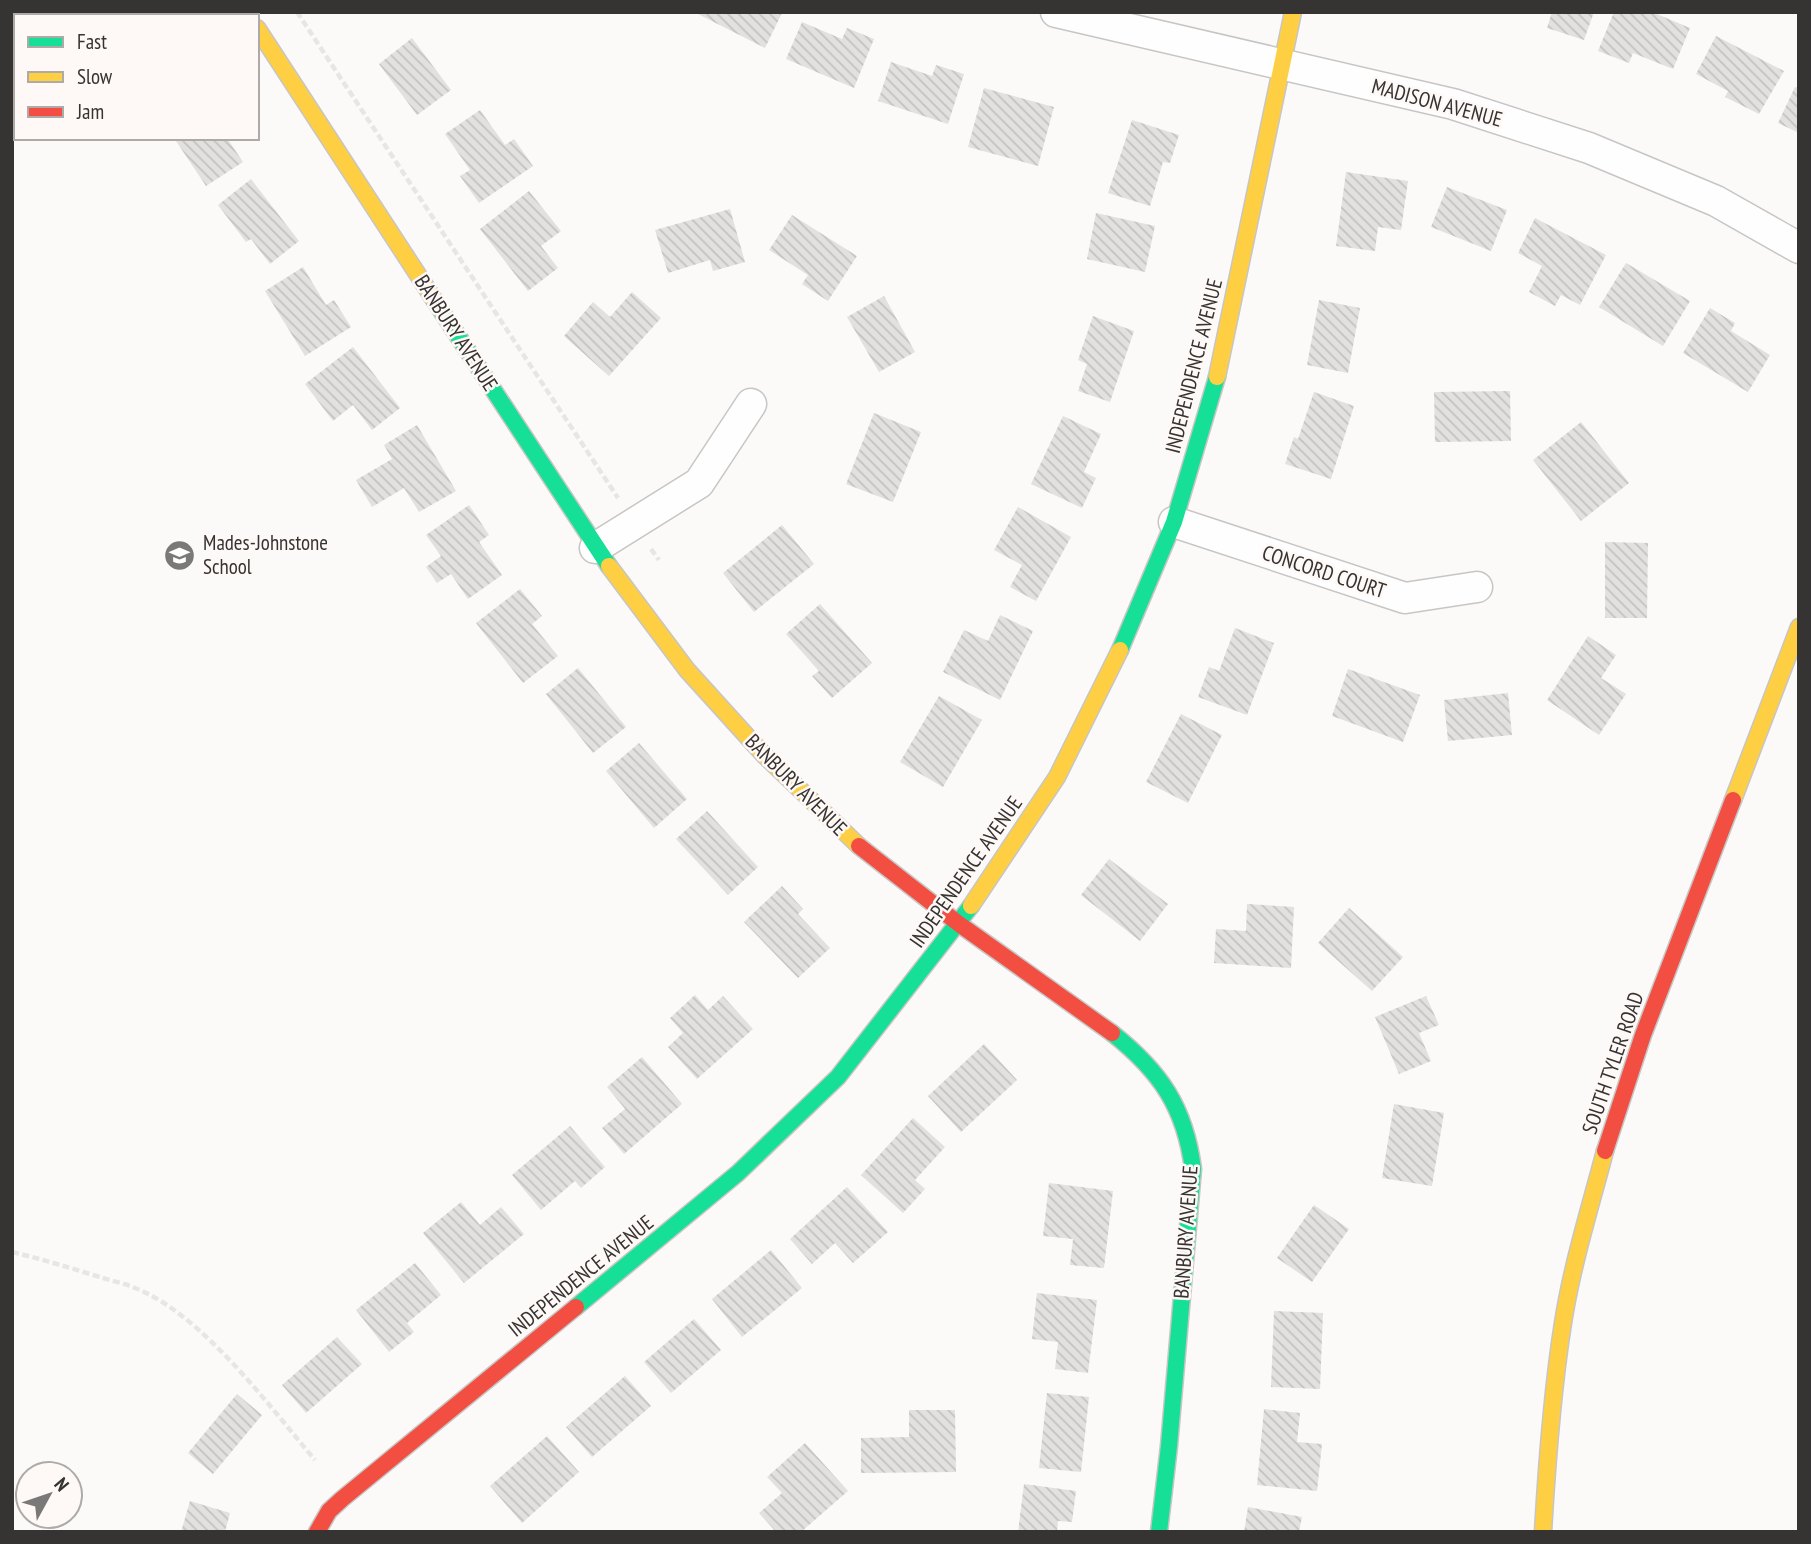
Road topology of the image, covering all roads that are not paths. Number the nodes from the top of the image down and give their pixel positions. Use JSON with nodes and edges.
{"nodes":[{"id":1,"x":1055,"y":12,"type":"edge"},
{"id":2,"x":1293,"y":12,"type":"edge"},
{"id":3,"x":259,"y":31,"type":"edge"},
{"id":4,"x":1282,"y":63,"type":"junction"},
{"id":5,"x":1799,"y":248,"type":"edge"},
{"id":6,"x":751,"y":404,"type":"dead end"},
{"id":7,"x":1174,"y":522,"type":"junction"},
{"id":8,"x":595,"y":548,"type":"junction"},
{"id":9,"x":1477,"y":587,"type":"dead end"},
{"id":10,"x":1799,"y":627,"type":"edge"},
{"id":11,"x":959,"y":924,"type":"junction"},
{"id":12,"x":317,"y":1532,"type":"edge"},
{"id":13,"x":1159,"y":1532,"type":"edge"},
{"id":14,"x":1543,"y":1532,"type":"edge"}],
"edges":[{"from":1,"to":4,"type":"street","name":"MADISON AVENUE"},
{"from":2,"to":4,"type":"street","name":"INDEPENDENCE AVENUE"},
{"from":3,"to":8,"type":"street","name":"BANBURY AVENUE"},
{"from":4,"to":5,"type":"street","name":"MADISON AVENUE"},
{"from":4,"to":7,"type":"street","name":"INDEPENDENCE AVENUE"},
{"from":6,"to":8,"type":"street"},
{"from":7,"to":9,"type":"street","name":"CONCORD COURT"},
{"from":7,"to":11,"type":"street","name":"INDEPENDENCE AVENUE"},
{"from":8,"to":11,"type":"street","name":"BANBURY AVENUE"},
{"from":10,"to":14,"type":"street","name":"SOUTH TYLER ROAD"},
{"from":11,"to":12,"type":"street","name":"INDEPENDENCE AVENUE"},
{"from":11,"to":13,"type":"street","name":"BANBURY AVENUE"}]}
